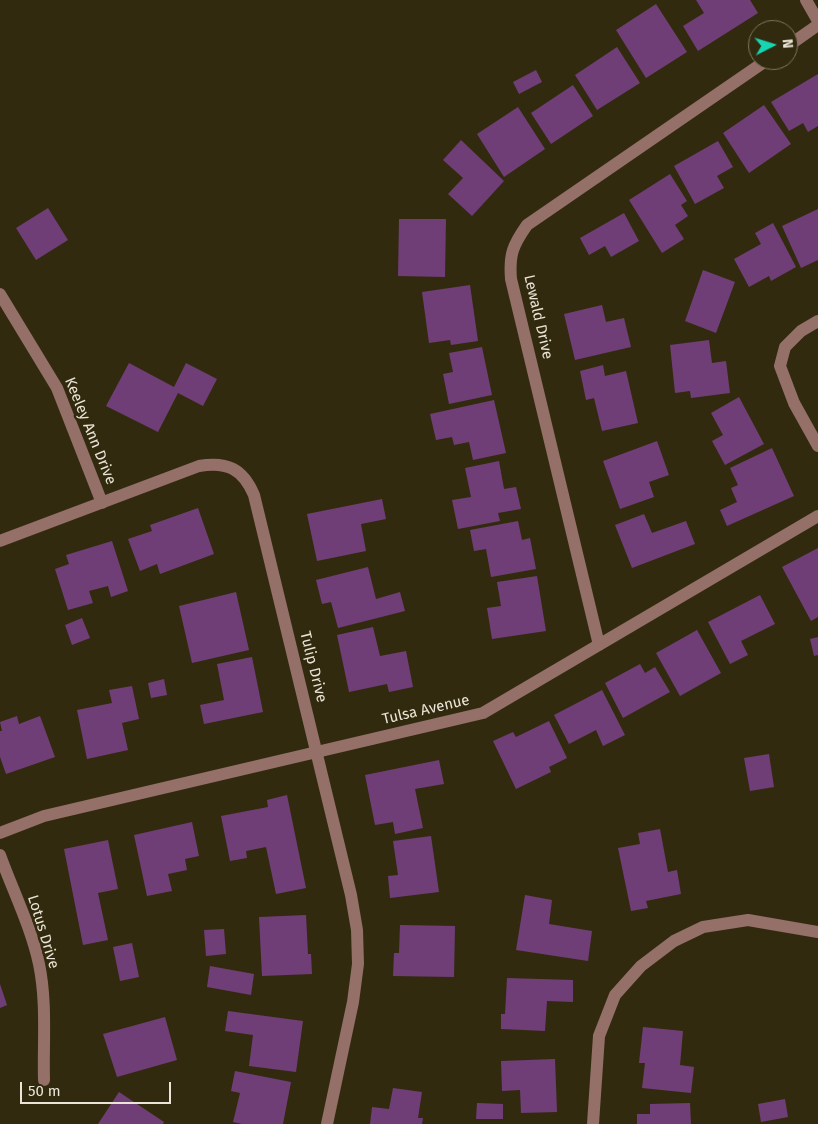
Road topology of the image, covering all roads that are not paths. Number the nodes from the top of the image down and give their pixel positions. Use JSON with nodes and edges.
{"nodes":[{"id":1,"x":806,"y":0,"type":"edge"},
{"id":2,"x":818,"y":23,"type":"edge"},
{"id":3,"x":798,"y":38,"type":"edge"},
{"id":4,"x":752,"y":70,"type":"edge"},
{"id":5,"x":0,"y":294,"type":"edge"},
{"id":6,"x":818,"y":321,"type":"edge"},
{"id":7,"x":818,"y":446,"type":"edge"},
{"id":8,"x":102,"y":503,"type":"junction"},
{"id":9,"x":818,"y":516,"type":"edge"},
{"id":10,"x":0,"y":541,"type":"edge"},
{"id":11,"x":599,"y":645,"type":"junction"},
{"id":12,"x":317,"y":752,"type":"junction"},
{"id":13,"x":0,"y":832,"type":"edge"},
{"id":14,"x":0,"y":855,"type":"edge"},
{"id":15,"x":818,"y":932,"type":"edge"},
{"id":16,"x":44,"y":1080,"type":"dead end"},
{"id":17,"x":328,"y":1124,"type":"edge"},
{"id":18,"x":592,"y":1124,"type":"edge"}],
"edges":[{"from":1,"to":2,"type":"street"},
{"from":2,"to":3,"type":"street"},
{"from":4,"to":11,"type":"street","name":"Lewald Drive"},
{"from":5,"to":8,"type":"street","name":"Keeley Ann Drive"},
{"from":6,"to":7,"type":"street"},
{"from":8,"to":10,"type":"street","name":"Tulip Drive"},
{"from":8,"to":12,"type":"street","name":"Tulip Drive"},
{"from":9,"to":11,"type":"street","name":"Tulsa Avenue"},
{"from":11,"to":12,"type":"street","name":"Tulsa Avenue"},
{"from":12,"to":13,"type":"street","name":"Tulsa Avenue"},
{"from":12,"to":17,"type":"street","name":"Tulip Drive"},
{"from":14,"to":16,"type":"street","name":"Lotus Drive"},
{"from":15,"to":18,"type":"street"}]}
